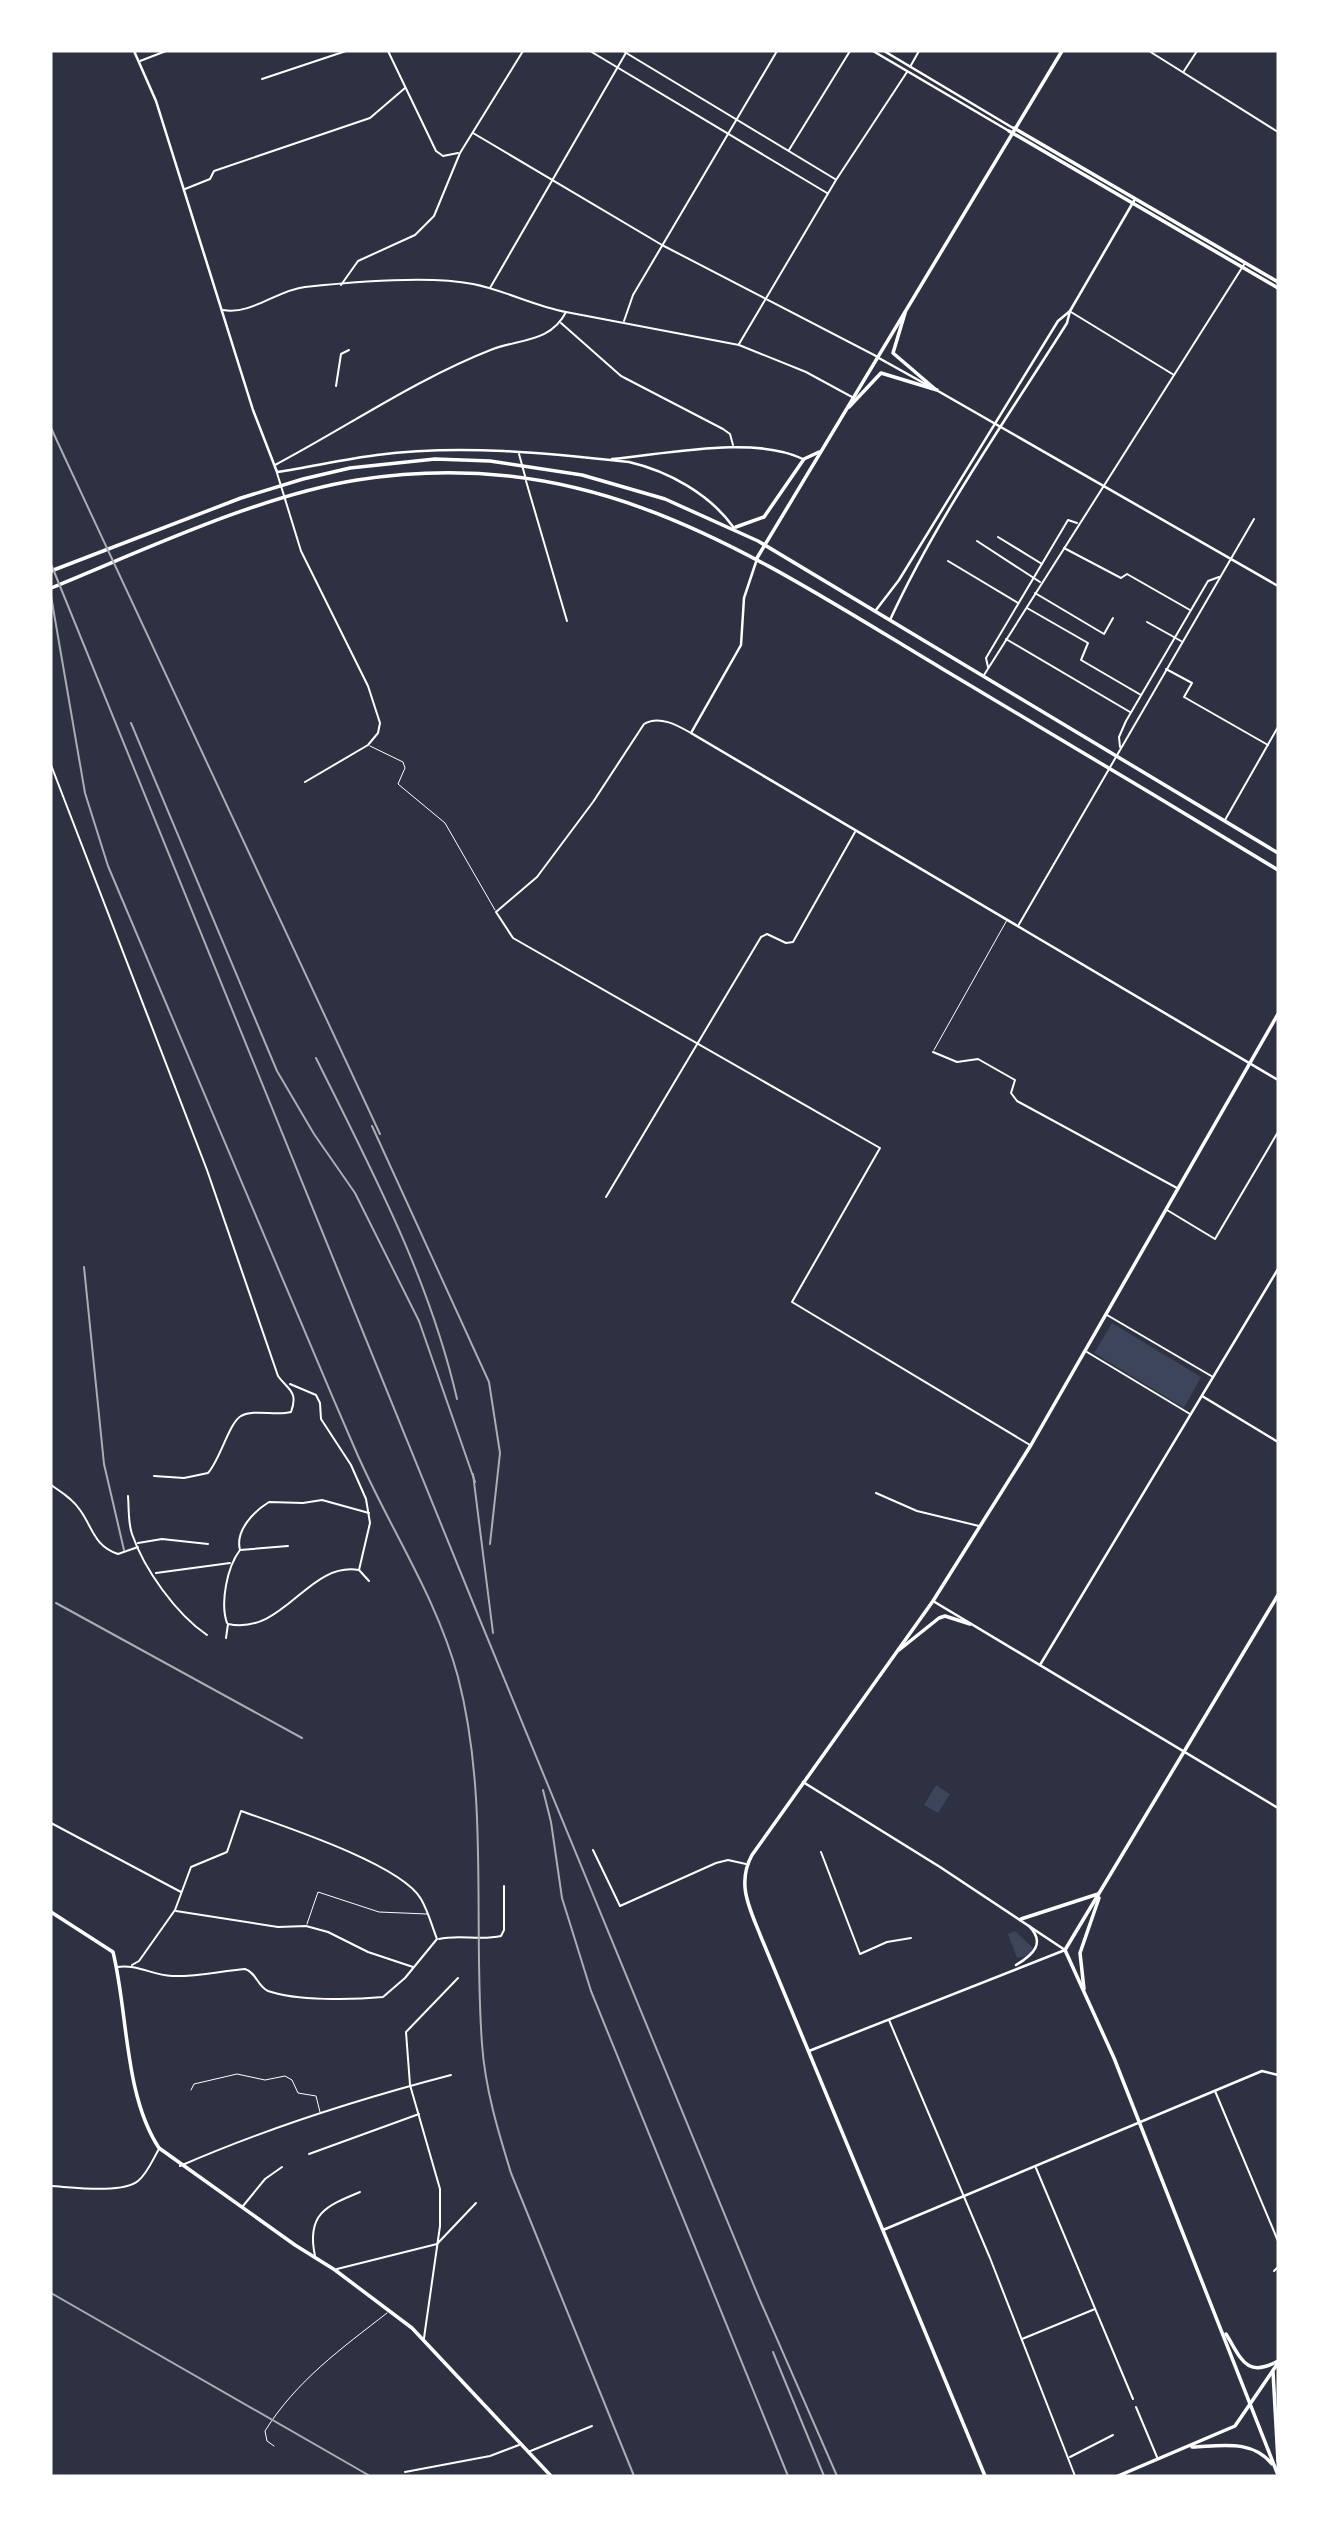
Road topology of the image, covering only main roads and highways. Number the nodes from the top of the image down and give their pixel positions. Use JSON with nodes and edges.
{"nodes":[{"id":1,"x":1062,"y":51,"type":"edge"},
{"id":2,"x":1011,"y":130,"type":"junction"},
{"id":3,"x":1244,"y":265,"type":"junction"},
{"id":4,"x":1278,"y":282,"type":"edge"},
{"id":5,"x":1278,"y":288,"type":"edge"},
{"id":6,"x":906,"y":307,"type":"junction"},
{"id":7,"x":845,"y":410,"type":"junction"},
{"id":8,"x":819,"y":452,"type":"junction"},
{"id":9,"x":734,"y":528,"type":"junction"},
{"id":10,"x":765,"y":545,"type":"junction"},
{"id":11,"x":757,"y":558,"type":"junction"},
{"id":12,"x":51,"y":571,"type":"edge"},
{"id":13,"x":51,"y":588,"type":"edge"},
{"id":14,"x":1278,"y":853,"type":"edge"},
{"id":15,"x":1278,"y":870,"type":"edge"},
{"id":16,"x":1278,"y":1014,"type":"edge"},
{"id":17,"x":1278,"y":1595,"type":"edge"},
{"id":18,"x":970,"y":1624,"type":"road end"},
{"id":19,"x":895,"y":1654,"type":"junction"},
{"id":20,"x":1100,"y":1893,"type":"junction"},
{"id":21,"x":51,"y":1912,"type":"edge"},
{"id":22,"x":1020,"y":1919,"type":"road end"},
{"id":23,"x":1084,"y":1992,"type":"junction"},
{"id":24,"x":1220,"y":2325,"type":"junction"},
{"id":25,"x":1278,"y":2362,"type":"edge"},
{"id":26,"x":1273,"y":2371,"type":"junction"},
{"id":27,"x":1251,"y":2406,"type":"junction"},
{"id":28,"x":1277,"y":2431,"type":"edge"},
{"id":29,"x":1190,"y":2447,"type":"junction"},
{"id":30,"x":1278,"y":2461,"type":"edge"},
{"id":31,"x":1277,"y":2473,"type":"edge"},
{"id":32,"x":551,"y":2476,"type":"edge"},
{"id":33,"x":985,"y":2476,"type":"edge"},
{"id":34,"x":1118,"y":2476,"type":"edge"}],
"edges":[{"from":1,"to":2,"type":"main road"},
{"from":2,"to":3,"type":"main road"},
{"from":2,"to":6,"type":"main road"},
{"from":3,"to":4,"type":"main road"},
{"from":3,"to":5,"type":"main road"},
{"from":6,"to":7,"type":"main road"},
{"from":6,"to":7,"type":"main road"},
{"from":7,"to":8,"type":"main road"},
{"from":8,"to":9,"type":"main road"},
{"from":8,"to":10,"type":"main road"},
{"from":9,"to":10,"type":"main road"},
{"from":9,"to":12,"type":"main road"},
{"from":10,"to":11,"type":"main road"},
{"from":10,"to":14,"type":"main road"},
{"from":11,"to":13,"type":"main road"},
{"from":11,"to":15,"type":"main road"},
{"from":16,"to":19,"type":"main road"},
{"from":17,"to":20,"type":"main road"},
{"from":18,"to":19,"type":"main road"},
{"from":19,"to":33,"type":"main road"},
{"from":20,"to":22,"type":"main road"},
{"from":20,"to":23,"type":"main road"},
{"from":20,"to":23,"type":"main road"},
{"from":21,"to":32,"type":"main road"},
{"from":23,"to":24,"type":"main road"},
{"from":24,"to":25,"type":"main road"},
{"from":24,"to":27,"type":"main road"},
{"from":25,"to":26,"type":"main road"},
{"from":26,"to":27,"type":"main road"},
{"from":26,"to":28,"type":"main road"},
{"from":27,"to":29,"type":"main road"},
{"from":27,"to":31,"type":"main road"},
{"from":28,"to":30,"type":"main road"},
{"from":29,"to":31,"type":"main road"},
{"from":29,"to":34,"type":"main road"}]}
